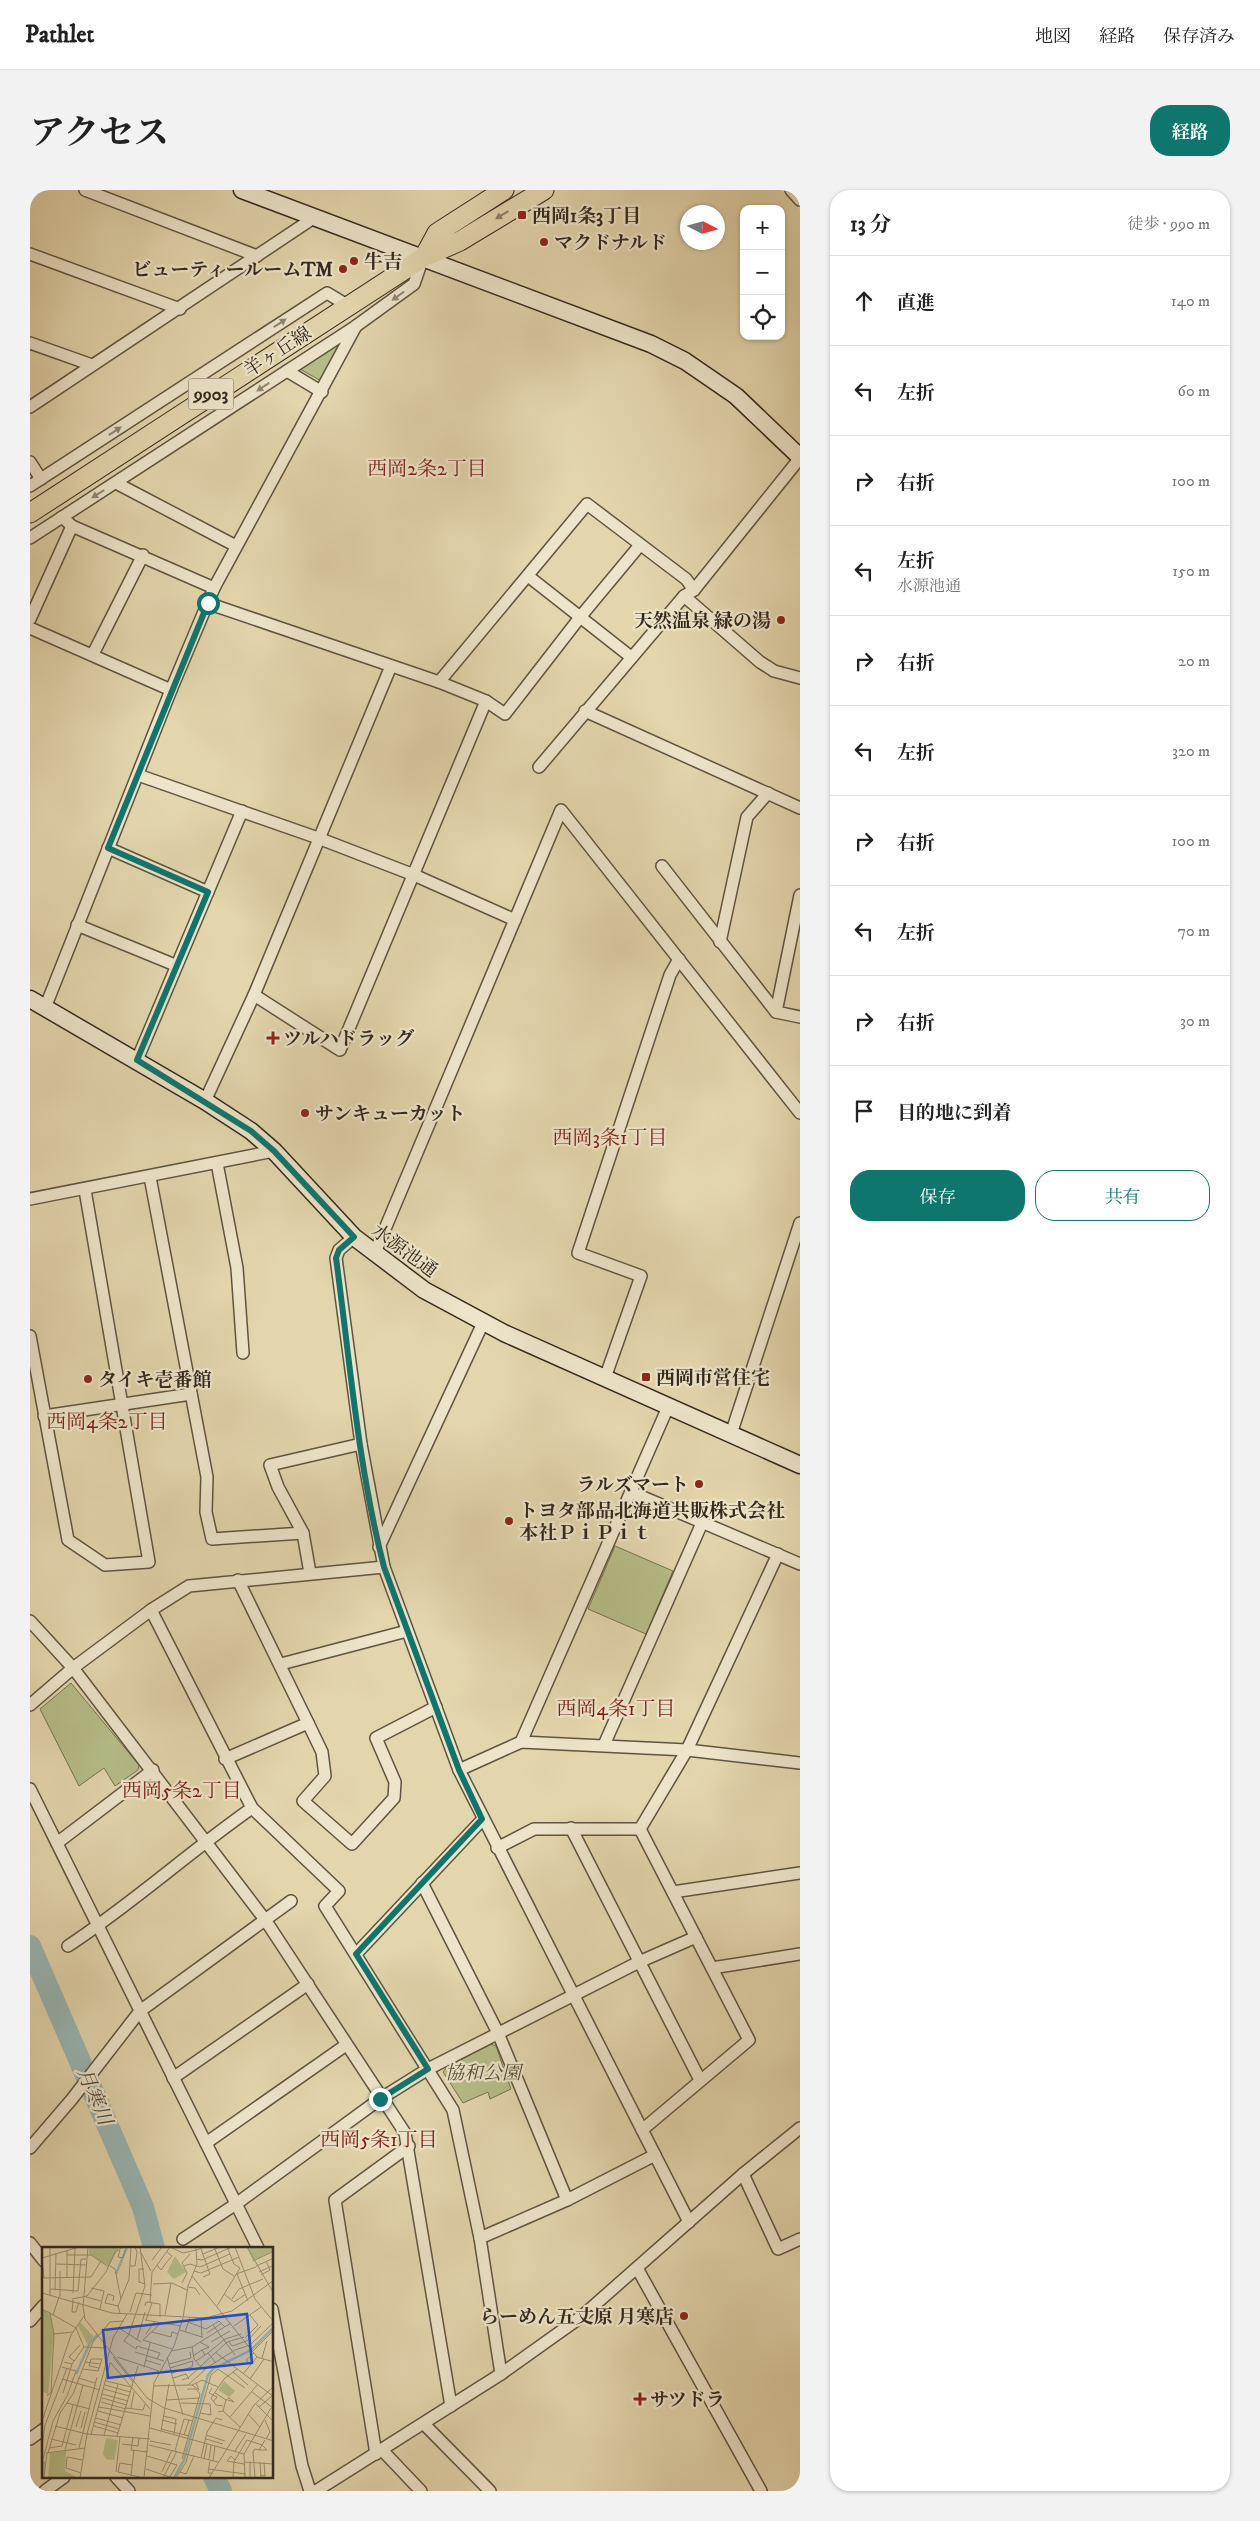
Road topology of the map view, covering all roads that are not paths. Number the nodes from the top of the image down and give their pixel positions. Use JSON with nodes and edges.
{"nodes":[{"id":1,"x":85,"y":190,"type":"edge"},
{"id":2,"x":242,"y":190,"type":"edge"},
{"id":3,"x":544,"y":190,"type":"edge"},
{"id":4,"x":791,"y":190,"type":"edge"},
{"id":5,"x":501,"y":191,"type":"edge"},
{"id":6,"x":269,"y":195,"type":"edge"},
{"id":7,"x":800,"y":200,"type":"edge"},
{"id":8,"x":315,"y":216,"type":"junction"},
{"id":9,"x":30,"y":254,"type":"edge"},
{"id":10,"x":257,"y":256,"type":"junction"},
{"id":11,"x":424,"y":257,"type":"junction"},
{"id":12,"x":347,"y":306,"type":"junction"},
{"id":13,"x":180,"y":309,"type":"junction"},
{"id":14,"x":356,"y":326,"type":"junction"},
{"id":15,"x":30,"y":343,"type":"edge"},
{"id":16,"x":92,"y":366,"type":"junction"},
{"id":17,"x":287,"y":371,"type":"junction"},
{"id":18,"x":322,"y":392,"type":"junction"},
{"id":19,"x":30,"y":408,"type":"edge"},
{"id":20,"x":800,"y":457,"type":"edge"},
{"id":21,"x":30,"y":462,"type":"edge"},
{"id":22,"x":41,"y":479,"type":"junction"},
{"id":23,"x":116,"y":483,"type":"junction"},
{"id":24,"x":30,"y":486,"type":"edge"},
{"id":25,"x":30,"y":513,"type":"edge"},
{"id":26,"x":62,"y":517,"type":"junction"},
{"id":27,"x":72,"y":526,"type":"junction"},
{"id":28,"x":30,"y":538,"type":"edge"},
{"id":29,"x":640,"y":545,"type":"junction"},
{"id":30,"x":236,"y":546,"type":"junction"},
{"id":31,"x":144,"y":555,"type":"junction"},
{"id":32,"x":528,"y":576,"type":"junction"},
{"id":33,"x":214,"y":588,"type":"junction"},
{"id":34,"x":689,"y":593,"type":"junction"},
{"id":35,"x":208,"y":603,"type":"junction"},
{"id":36,"x":581,"y":616,"type":"junction"},
{"id":37,"x":30,"y":619,"type":"edge"},
{"id":38,"x":30,"y":628,"type":"edge"},
{"id":39,"x":93,"y":654,"type":"junction"},
{"id":40,"x":631,"y":658,"type":"junction"},
{"id":41,"x":391,"y":666,"type":"junction"},
{"id":42,"x":800,"y":678,"type":"edge"},
{"id":43,"x":439,"y":682,"type":"junction"},
{"id":44,"x":171,"y":690,"type":"junction"},
{"id":45,"x":486,"y":701,"type":"junction"},
{"id":46,"x":585,"y":711,"type":"junction"},
{"id":47,"x":539,"y":767,"type":"dead end"},
{"id":48,"x":138,"y":774,"type":"junction"},
{"id":49,"x":768,"y":793,"type":"junction"},
{"id":50,"x":800,"y":808,"type":"edge"},
{"id":51,"x":242,"y":811,"type":"junction"},
{"id":52,"x":318,"y":838,"type":"junction"},
{"id":53,"x":108,"y":848,"type":"junction"},
{"id":54,"x":662,"y":866,"type":"dead end"},
{"id":55,"x":414,"y":875,"type":"junction"},
{"id":56,"x":208,"y":892,"type":"junction"},
{"id":57,"x":800,"y":895,"type":"edge"},
{"id":58,"x":515,"y":920,"type":"junction"},
{"id":59,"x":77,"y":925,"type":"junction"},
{"id":60,"x":720,"y":942,"type":"junction"},
{"id":61,"x":679,"y":959,"type":"junction"},
{"id":62,"x":175,"y":964,"type":"junction"},
{"id":63,"x":254,"y":995,"type":"junction"},
{"id":64,"x":30,"y":999,"type":"edge"},
{"id":65,"x":45,"y":1008,"type":"junction"},
{"id":66,"x":776,"y":1012,"type":"junction"},
{"id":67,"x":800,"y":1017,"type":"edge"},
{"id":68,"x":137,"y":1060,"type":"junction"},
{"id":69,"x":206,"y":1101,"type":"junction"},
{"id":70,"x":800,"y":1114,"type":"edge"},
{"id":71,"x":274,"y":1151,"type":"junction"},
{"id":72,"x":217,"y":1163,"type":"junction"},
{"id":73,"x":150,"y":1176,"type":"junction"},
{"id":74,"x":85,"y":1190,"type":"junction"},
{"id":75,"x":30,"y":1199,"type":"edge"},
{"id":76,"x":800,"y":1224,"type":"edge"},
{"id":77,"x":354,"y":1237,"type":"junction"},
{"id":78,"x":374,"y":1255,"type":"junction"},
{"id":79,"x":482,"y":1323,"type":"junction"},
{"id":80,"x":30,"y":1336,"type":"edge"},
{"id":81,"x":243,"y":1352,"type":"dead end"},
{"id":82,"x":606,"y":1378,"type":"junction"},
{"id":83,"x":192,"y":1394,"type":"junction"},
{"id":84,"x":122,"y":1403,"type":"junction"},
{"id":85,"x":668,"y":1407,"type":"junction"},
{"id":86,"x":44,"y":1416,"type":"junction"},
{"id":87,"x":731,"y":1434,"type":"junction"},
{"id":88,"x":361,"y":1444,"type":"junction"},
{"id":89,"x":800,"y":1465,"type":"edge"},
{"id":90,"x":631,"y":1492,"type":"junction"},
{"id":91,"x":702,"y":1523,"type":"junction"},
{"id":92,"x":303,"y":1533,"type":"junction"},
{"id":93,"x":379,"y":1547,"type":"junction"},
{"id":94,"x":778,"y":1554,"type":"junction"},
{"id":95,"x":800,"y":1564,"type":"edge"},
{"id":96,"x":384,"y":1567,"type":"junction"},
{"id":97,"x":310,"y":1573,"type":"junction"},
{"id":98,"x":238,"y":1580,"type":"junction"},
{"id":99,"x":151,"y":1610,"type":"junction"},
{"id":100,"x":30,"y":1621,"type":"edge"},
{"id":101,"x":408,"y":1631,"type":"junction"},
{"id":102,"x":281,"y":1664,"type":"junction"},
{"id":103,"x":73,"y":1668,"type":"junction"},
{"id":104,"x":30,"y":1705,"type":"edge"},
{"id":105,"x":436,"y":1707,"type":"junction"},
{"id":106,"x":308,"y":1723,"type":"junction"},
{"id":107,"x":521,"y":1742,"type":"junction"},
{"id":108,"x":604,"y":1745,"type":"junction"},
{"id":109,"x":687,"y":1750,"type":"junction"},
{"id":110,"x":225,"y":1759,"type":"junction"},
{"id":111,"x":800,"y":1763,"type":"edge"},
{"id":112,"x":153,"y":1770,"type":"junction"},
{"id":113,"x":459,"y":1770,"type":"junction"},
{"id":114,"x":30,"y":1789,"type":"edge"},
{"id":115,"x":252,"y":1808,"type":"junction"},
{"id":116,"x":482,"y":1819,"type":"junction"},
{"id":117,"x":570,"y":1828,"type":"junction"},
{"id":118,"x":640,"y":1829,"type":"junction"},
{"id":119,"x":206,"y":1841,"type":"junction"},
{"id":120,"x":57,"y":1843,"type":"junction"},
{"id":121,"x":497,"y":1848,"type":"junction"},
{"id":122,"x":800,"y":1873,"type":"edge"},
{"id":123,"x":422,"y":1883,"type":"junction"},
{"id":124,"x":673,"y":1892,"type":"junction"},
{"id":125,"x":291,"y":1901,"type":"dead end"},
{"id":126,"x":266,"y":1921,"type":"junction"},
{"id":127,"x":97,"y":1927,"type":"junction"},
{"id":128,"x":696,"y":1937,"type":"junction"},
{"id":129,"x":68,"y":1946,"type":"dead end"},
{"id":130,"x":356,"y":1954,"type":"junction"},
{"id":131,"x":800,"y":1954,"type":"edge"},
{"id":132,"x":639,"y":1962,"type":"junction"},
{"id":133,"x":712,"y":1968,"type":"junction"},
{"id":134,"x":308,"y":1984,"type":"junction"},
{"id":135,"x":574,"y":1996,"type":"junction"},
{"id":136,"x":140,"y":2011,"type":"junction"},
{"id":137,"x":498,"y":2033,"type":"junction"},
{"id":138,"x":346,"y":2045,"type":"junction"},
{"id":139,"x":428,"y":2069,"type":"junction"},
{"id":140,"x":173,"y":2078,"type":"junction"},
{"id":141,"x":700,"y":2080,"type":"junction"},
{"id":142,"x":380,"y":2099,"type":"junction"},
{"id":143,"x":800,"y":2128,"type":"edge"},
{"id":144,"x":642,"y":2130,"type":"junction"},
{"id":145,"x":206,"y":2143,"type":"junction"},
{"id":146,"x":409,"y":2146,"type":"junction"},
{"id":147,"x":30,"y":2148,"type":"edge"},
{"id":148,"x":655,"y":2156,"type":"junction"},
{"id":149,"x":743,"y":2174,"type":"junction"},
{"id":150,"x":567,"y":2200,"type":"junction"},
{"id":151,"x":236,"y":2204,"type":"junction"},
{"id":152,"x":689,"y":2222,"type":"junction"},
{"id":153,"x":480,"y":2238,"type":"junction"},
{"id":154,"x":183,"y":2239,"type":"dead end"},
{"id":155,"x":800,"y":2239,"type":"edge"},
{"id":156,"x":30,"y":2243,"type":"edge"},
{"id":157,"x":258,"y":2247,"type":"edge"},
{"id":158,"x":42,"y":2258,"type":"edge"},
{"id":159,"x":637,"y":2268,"type":"junction"},
{"id":160,"x":42,"y":2307,"type":"edge"},
{"id":161,"x":274,"y":2319,"type":"edge"},
{"id":162,"x":30,"y":2321,"type":"edge"},
{"id":163,"x":501,"y":2374,"type":"junction"},
{"id":164,"x":451,"y":2406,"type":"junction"},
{"id":165,"x":424,"y":2424,"type":"junction"},
{"id":166,"x":42,"y":2430,"type":"edge"},
{"id":167,"x":30,"y":2439,"type":"edge"},
{"id":168,"x":379,"y":2452,"type":"junction"},
{"id":169,"x":63,"y":2478,"type":"edge"},
{"id":170,"x":117,"y":2478,"type":"edge"},
{"id":171,"x":44,"y":2491,"type":"edge"},
{"id":172,"x":128,"y":2491,"type":"edge"},
{"id":173,"x":310,"y":2491,"type":"edge"},
{"id":174,"x":316,"y":2491,"type":"edge"},
{"id":175,"x":421,"y":2491,"type":"edge"},
{"id":176,"x":490,"y":2491,"type":"edge"},
{"id":177,"x":762,"y":2491,"type":"edge"}],
"edges":[{"from":1,"to":10,"type":"street"},
{"from":2,"to":6,"type":"street"},
{"from":3,"to":11,"type":"main road","name":"羊ヶ丘線","number":"9903","one_way":true},
{"from":4,"to":7,"type":"street"},
{"from":5,"to":11,"type":"main road","name":"羊ヶ丘線","number":"9903"},
{"from":6,"to":8,"type":"street"},
{"from":8,"to":10,"type":"street"},
{"from":8,"to":11,"type":"street"},
{"from":9,"to":13,"type":"street"},
{"from":10,"to":13,"type":"street"},
{"from":11,"to":12,"type":"main road","name":"羊ヶ丘線","number":"9903"},
{"from":11,"to":14,"type":"street","one_way":true},
{"from":11,"to":20,"type":"street"},
{"from":22,"to":12,"type":"street","one_way":true},
{"from":12,"to":25,"type":"main road","name":"羊ヶ丘線","number":"9903"},
{"from":13,"to":16,"type":"street"},
{"from":14,"to":17,"type":"street"},
{"from":14,"to":18,"type":"street"},
{"from":15,"to":16,"type":"street"},
{"from":16,"to":19,"type":"street"},
{"from":17,"to":18,"type":"street"},
{"from":17,"to":23,"type":"street","one_way":true},
{"from":18,"to":30,"type":"street"},
{"from":20,"to":34,"type":"street"},
{"from":21,"to":22,"type":"street"},
{"from":22,"to":24,"type":"street"},
{"from":23,"to":26,"type":"street","one_way":true},
{"from":23,"to":30,"type":"street"},
{"from":26,"to":27,"type":"street"},
{"from":26,"to":28,"type":"street"},
{"from":27,"to":31,"type":"street"},
{"from":27,"to":37,"type":"street"},
{"from":29,"to":32,"type":"street"},
{"from":29,"to":34,"type":"street"},
{"from":29,"to":36,"type":"street"},
{"from":30,"to":33,"type":"street"},
{"from":31,"to":33,"type":"street"},
{"from":31,"to":39,"type":"street"},
{"from":32,"to":36,"type":"street"},
{"from":32,"to":43,"type":"street"},
{"from":33,"to":35,"type":"street"},
{"from":34,"to":40,"type":"street"},
{"from":34,"to":42,"type":"street"},
{"from":35,"to":41,"type":"street"},
{"from":35,"to":44,"type":"street"},
{"from":36,"to":40,"type":"street"},
{"from":36,"to":45,"type":"street"},
{"from":38,"to":39,"type":"street"},
{"from":39,"to":44,"type":"street"},
{"from":40,"to":46,"type":"street"},
{"from":41,"to":43,"type":"street"},
{"from":41,"to":52,"type":"street"},
{"from":43,"to":45,"type":"street"},
{"from":44,"to":48,"type":"street"},
{"from":45,"to":55,"type":"street"},
{"from":46,"to":47,"type":"street"},
{"from":46,"to":49,"type":"street"},
{"from":48,"to":51,"type":"street"},
{"from":48,"to":53,"type":"street"},
{"from":49,"to":50,"type":"street"},
{"from":49,"to":60,"type":"street"},
{"from":51,"to":52,"type":"street"},
{"from":51,"to":56,"type":"street"},
{"from":52,"to":55,"type":"street"},
{"from":52,"to":63,"type":"street"},
{"from":53,"to":56,"type":"street"},
{"from":53,"to":59,"type":"street"},
{"from":54,"to":60,"type":"street"},
{"from":55,"to":58,"type":"street"},
{"from":55,"to":63,"type":"street"},
{"from":56,"to":62,"type":"street"},
{"from":57,"to":66,"type":"street"},
{"from":58,"to":61,"type":"street"},
{"from":58,"to":78,"type":"street"},
{"from":59,"to":62,"type":"street"},
{"from":59,"to":65,"type":"street"},
{"from":60,"to":66,"type":"street"},
{"from":61,"to":70,"type":"street"},
{"from":61,"to":82,"type":"street"},
{"from":62,"to":68,"type":"street"},
{"from":63,"to":69,"type":"street"},
{"from":64,"to":65,"type":"street","name":"水源池通"},
{"from":65,"to":68,"type":"street","name":"水源池通"},
{"from":66,"to":67,"type":"street"},
{"from":68,"to":69,"type":"street","name":"水源池通"},
{"from":69,"to":71,"type":"street","name":"水源池通"},
{"from":71,"to":72,"type":"street"},
{"from":71,"to":77,"type":"street","name":"水源池通"},
{"from":72,"to":73,"type":"street"},
{"from":72,"to":81,"type":"street"},
{"from":73,"to":74,"type":"street"},
{"from":73,"to":83,"type":"street"},
{"from":74,"to":75,"type":"street"},
{"from":74,"to":84,"type":"street"},
{"from":76,"to":87,"type":"street"},
{"from":77,"to":78,"type":"street","name":"水源池通"},
{"from":77,"to":88,"type":"street"},
{"from":78,"to":79,"type":"street","name":"水源池通"},
{"from":79,"to":82,"type":"street","name":"水源池通"},
{"from":79,"to":93,"type":"street"},
{"from":80,"to":86,"type":"street"},
{"from":82,"to":85,"type":"street","name":"水源池通"},
{"from":83,"to":84,"type":"street"},
{"from":83,"to":92,"type":"street"},
{"from":84,"to":86,"type":"street"},
{"from":84,"to":86,"type":"street"},
{"from":85,"to":87,"type":"street","name":"水源池通"},
{"from":85,"to":90,"type":"street"},
{"from":87,"to":89,"type":"street","name":"水源池通"},
{"from":88,"to":92,"type":"street"},
{"from":88,"to":93,"type":"street"},
{"from":90,"to":91,"type":"street"},
{"from":90,"to":107,"type":"street"},
{"from":91,"to":94,"type":"street"},
{"from":91,"to":108,"type":"street"},
{"from":92,"to":97,"type":"street"},
{"from":93,"to":96,"type":"street"},
{"from":94,"to":95,"type":"street"},
{"from":94,"to":109,"type":"street"},
{"from":96,"to":97,"type":"street"},
{"from":96,"to":101,"type":"street"},
{"from":97,"to":98,"type":"street"},
{"from":98,"to":99,"type":"street"},
{"from":98,"to":102,"type":"street"},
{"from":99,"to":103,"type":"street"},
{"from":99,"to":110,"type":"street"},
{"from":100,"to":103,"type":"street"},
{"from":101,"to":102,"type":"street"},
{"from":101,"to":105,"type":"street"},
{"from":102,"to":106,"type":"street"},
{"from":103,"to":104,"type":"street"},
{"from":103,"to":112,"type":"street"},
{"from":105,"to":106,"type":"street"},
{"from":105,"to":113,"type":"street"},
{"from":106,"to":110,"type":"street"},
{"from":107,"to":108,"type":"street"},
{"from":107,"to":113,"type":"street"},
{"from":108,"to":109,"type":"street"},
{"from":109,"to":111,"type":"street"},
{"from":109,"to":118,"type":"street"},
{"from":110,"to":115,"type":"street"},
{"from":112,"to":119,"type":"street"},
{"from":112,"to":120,"type":"street"},
{"from":113,"to":116,"type":"street"},
{"from":114,"to":120,"type":"street"},
{"from":115,"to":119,"type":"street"},
{"from":115,"to":130,"type":"street"},
{"from":116,"to":121,"type":"street"},
{"from":116,"to":123,"type":"street"},
{"from":117,"to":118,"type":"street"},
{"from":117,"to":121,"type":"street"},
{"from":117,"to":132,"type":"street"},
{"from":118,"to":124,"type":"street"},
{"from":119,"to":126,"type":"street"},
{"from":119,"to":127,"type":"street"},
{"from":120,"to":127,"type":"street"},
{"from":121,"to":135,"type":"street"},
{"from":122,"to":124,"type":"street"},
{"from":123,"to":130,"type":"street"},
{"from":123,"to":137,"type":"street"},
{"from":124,"to":128,"type":"street"},
{"from":125,"to":126,"type":"street"},
{"from":126,"to":134,"type":"street"},
{"from":126,"to":136,"type":"street"},
{"from":127,"to":129,"type":"street"},
{"from":127,"to":136,"type":"street"},
{"from":128,"to":132,"type":"street"},
{"from":128,"to":133,"type":"street"},
{"from":130,"to":139,"type":"street"},
{"from":131,"to":133,"type":"street"},
{"from":132,"to":135,"type":"street"},
{"from":132,"to":141,"type":"street"},
{"from":133,"to":141,"type":"street"},
{"from":134,"to":138,"type":"street"},
{"from":134,"to":140,"type":"street"},
{"from":135,"to":137,"type":"street"},
{"from":135,"to":144,"type":"street"},
{"from":136,"to":140,"type":"street"},
{"from":136,"to":147,"type":"street"},
{"from":137,"to":139,"type":"street"},
{"from":137,"to":150,"type":"street"},
{"from":138,"to":142,"type":"street"},
{"from":138,"to":145,"type":"street"},
{"from":139,"to":142,"type":"street"},
{"from":139,"to":153,"type":"street"},
{"from":140,"to":145,"type":"street"},
{"from":141,"to":144,"type":"street"},
{"from":142,"to":146,"type":"street"},
{"from":142,"to":151,"type":"street"},
{"from":143,"to":149,"type":"street"},
{"from":144,"to":148,"type":"street"},
{"from":145,"to":151,"type":"street"},
{"from":146,"to":164,"type":"street"},
{"from":146,"to":168,"type":"street"},
{"from":148,"to":150,"type":"street"},
{"from":148,"to":152,"type":"street"},
{"from":149,"to":152,"type":"street"},
{"from":149,"to":155,"type":"street"},
{"from":150,"to":153,"type":"street"},
{"from":151,"to":154,"type":"street"},
{"from":151,"to":157,"type":"street"},
{"from":152,"to":159,"type":"street"},
{"from":153,"to":163,"type":"street"},
{"from":156,"to":158,"type":"street"},
{"from":159,"to":163,"type":"street"},
{"from":159,"to":177,"type":"street"},
{"from":160,"to":162,"type":"street"},
{"from":161,"to":173,"type":"street"},
{"from":163,"to":164,"type":"street"},
{"from":164,"to":165,"type":"street"},
{"from":165,"to":168,"type":"street"},
{"from":165,"to":176,"type":"street"},
{"from":166,"to":167,"type":"street"},
{"from":168,"to":174,"type":"street"},
{"from":168,"to":175,"type":"street"},
{"from":169,"to":171,"type":"street"},
{"from":170,"to":172,"type":"street"}]}
